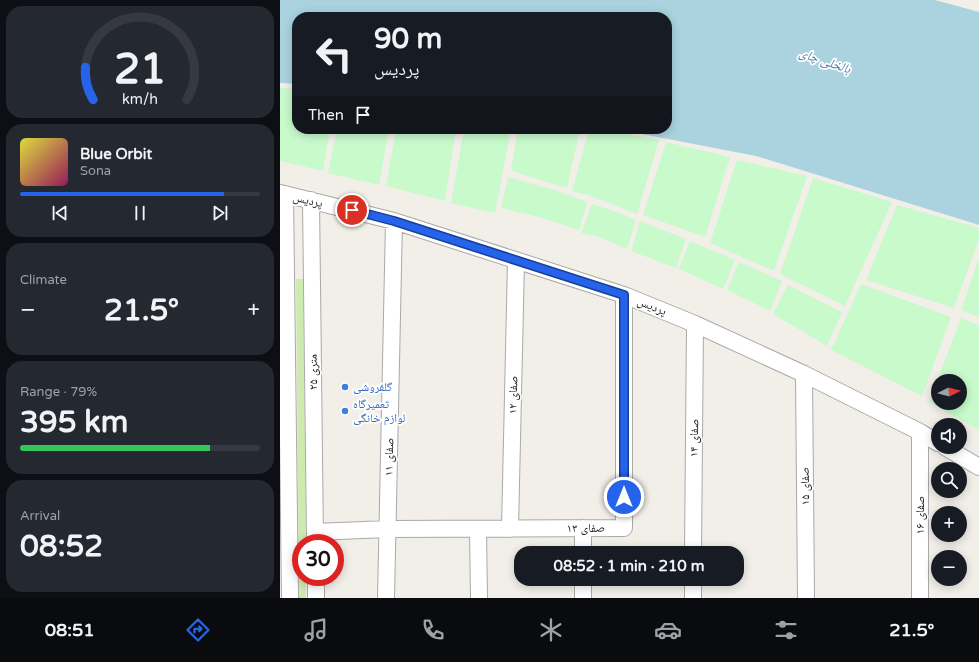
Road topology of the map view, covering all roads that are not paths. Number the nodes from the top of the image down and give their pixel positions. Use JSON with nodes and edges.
{"nodes":[{"id":1,"x":282,"y":194,"type":"edge"},
{"id":2,"x":311,"y":200,"type":"junction"},
{"id":3,"x":394,"y":221,"type":"junction"},
{"id":4,"x":516,"y":261,"type":"junction"},
{"id":5,"x":624,"y":295,"type":"junction"},
{"id":6,"x":695,"y":324,"type":"junction"},
{"id":7,"x":804,"y":374,"type":"junction"},
{"id":8,"x":920,"y":432,"type":"junction"},
{"id":9,"x":931,"y":439,"type":"edge"},
{"id":10,"x":957,"y":454,"type":"edge"},
{"id":11,"x":979,"y":467,"type":"edge"},
{"id":12,"x":285,"y":523,"type":"edge"},
{"id":13,"x":584,"y":528,"type":"junction"},
{"id":14,"x":387,"y":529,"type":"junction"},
{"id":15,"x":478,"y":529,"type":"junction"},
{"id":16,"x":510,"y":529,"type":"junction"},
{"id":17,"x":315,"y":534,"type":"edge"},
{"id":18,"x":344,"y":534,"type":"edge"},
{"id":19,"x":584,"y":546,"type":"edge"},
{"id":20,"x":693,"y":546,"type":"edge"},
{"id":21,"x":316,"y":586,"type":"edge"},
{"id":22,"x":584,"y":586,"type":"edge"},
{"id":23,"x":693,"y":586,"type":"edge"},
{"id":24,"x":290,"y":598,"type":"edge"},
{"id":25,"x":316,"y":598,"type":"edge"},
{"id":26,"x":386,"y":598,"type":"edge"},
{"id":27,"x":479,"y":598,"type":"edge"},
{"id":28,"x":584,"y":598,"type":"edge"},
{"id":29,"x":692,"y":598,"type":"edge"},
{"id":30,"x":806,"y":598,"type":"edge"},
{"id":31,"x":920,"y":598,"type":"edge"}],
"edges":[{"from":1,"to":2,"type":"street","name":"پردیس"},
{"from":1,"to":12,"type":"street"},
{"from":2,"to":3,"type":"street","name":"پردیس"},
{"from":2,"to":17,"type":"street","name":"۲۵ متری"},
{"from":3,"to":4,"type":"street","name":"پردیس"},
{"from":3,"to":14,"type":"street","name":"صفای ۱۱"},
{"from":4,"to":5,"type":"street","name":"پردیس"},
{"from":4,"to":16,"type":"street","name":"صفای ۱۲"},
{"from":5,"to":6,"type":"street","name":"پردیس"},
{"from":5,"to":13,"type":"street","name":"صفای ۱۳"},
{"from":6,"to":7,"type":"street","name":"پردیس"},
{"from":6,"to":20,"type":"street","name":"صفای ۱۴"},
{"from":7,"to":8,"type":"street","name":"پردیس"},
{"from":7,"to":30,"type":"street","name":"صفای ۱۵"},
{"from":8,"to":9,"type":"street","name":"پردیس"},
{"from":8,"to":31,"type":"street","name":"صفای ۱۶"},
{"from":10,"to":11,"type":"street"},
{"from":12,"to":24,"type":"street"},
{"from":13,"to":16,"type":"street","name":"صفای ۱۳"},
{"from":13,"to":19,"type":"street"},
{"from":14,"to":15,"type":"street","name":"صفای ۱۳"},
{"from":14,"to":18,"type":"street","name":"صفای ۱۳"},
{"from":14,"to":26,"type":"street","name":"صفای ۱۱"},
{"from":15,"to":16,"type":"street","name":"صفای ۱۳"},
{"from":15,"to":27,"type":"street"},
{"from":21,"to":25,"type":"street"},
{"from":22,"to":28,"type":"street"},
{"from":23,"to":29,"type":"street"}]}
